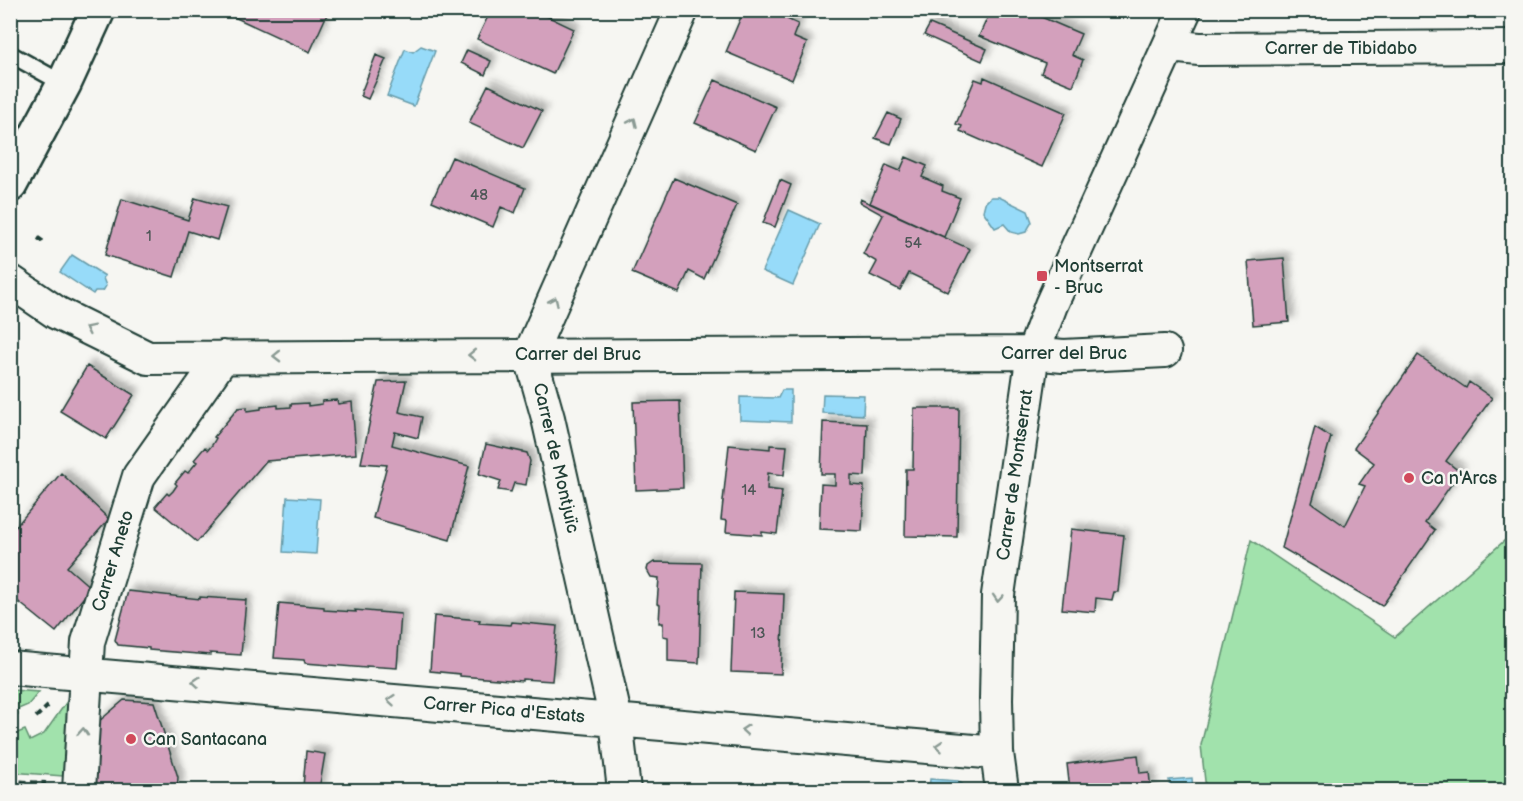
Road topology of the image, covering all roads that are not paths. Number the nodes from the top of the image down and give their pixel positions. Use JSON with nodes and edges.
{"nodes":[{"id":1,"x":98,"y":10,"type":"edge"},
{"id":2,"x":682,"y":10,"type":"edge"},
{"id":3,"x":1185,"y":10,"type":"edge"},
{"id":4,"x":1170,"y":46,"type":"junction"},
{"id":5,"x":1512,"y":48,"type":"edge"},
{"id":6,"x":10,"y":54,"type":"edge"},
{"id":7,"x":64,"y":84,"type":"junction"},
{"id":8,"x":10,"y":185,"type":"edge"},
{"id":9,"x":10,"y":281,"type":"edge"},
{"id":10,"x":1165,"y":351,"type":"dead end"},
{"id":11,"x":1033,"y":353,"type":"junction"},
{"id":12,"x":530,"y":354,"type":"junction"},
{"id":13,"x":224,"y":357,"type":"junction"},
{"id":14,"x":10,"y":668,"type":"edge"},
{"id":15,"x":88,"y":673,"type":"junction"},
{"id":16,"x":616,"y":720,"type":"junction"},
{"id":17,"x":998,"y":753,"type":"junction"},
{"id":18,"x":79,"y":790,"type":"edge"},
{"id":19,"x":624,"y":790,"type":"edge"},
{"id":20,"x":1002,"y":790,"type":"edge"}],
"edges":[{"from":1,"to":7,"type":"street"},
{"from":12,"to":2,"type":"street","one_way":true},
{"from":3,"to":4,"type":"street","name":"Carrer de Montserrat"},
{"from":4,"to":5,"type":"street","name":"Carrer de Tibidabo"},
{"from":4,"to":11,"type":"street","name":"Carrer de Montserrat"},
{"from":6,"to":7,"type":"lane"},
{"from":7,"to":8,"type":"street"},
{"from":13,"to":9,"type":"street","name":"Carrer del Bruc","one_way":true},
{"from":10,"to":11,"type":"street","name":"Carrer del Bruc"},
{"from":11,"to":12,"type":"street","name":"Carrer del Bruc"},
{"from":11,"to":17,"type":"street","name":"Carrer de Montserrat","one_way":true},
{"from":12,"to":13,"type":"street","name":"Carrer del Bruc","one_way":true},
{"from":12,"to":16,"type":"street","name":"Carrer de Montjuïc"},
{"from":13,"to":15,"type":"street","name":"Carrer Aneto"},
{"from":14,"to":15,"type":"street","name":"Carrer Pica d'Estats"},
{"from":16,"to":15,"type":"street","name":"Carrer Pica d'Estats","one_way":true},
{"from":18,"to":15,"type":"street","name":"Carrer Aneto","one_way":true},
{"from":17,"to":16,"type":"street","name":"Carrer Pica d'Estats","one_way":true},
{"from":16,"to":19,"type":"street","name":"Carrer de Montjuïc"},
{"from":17,"to":20,"type":"street","name":"Carrer de Montserrat"}]}
